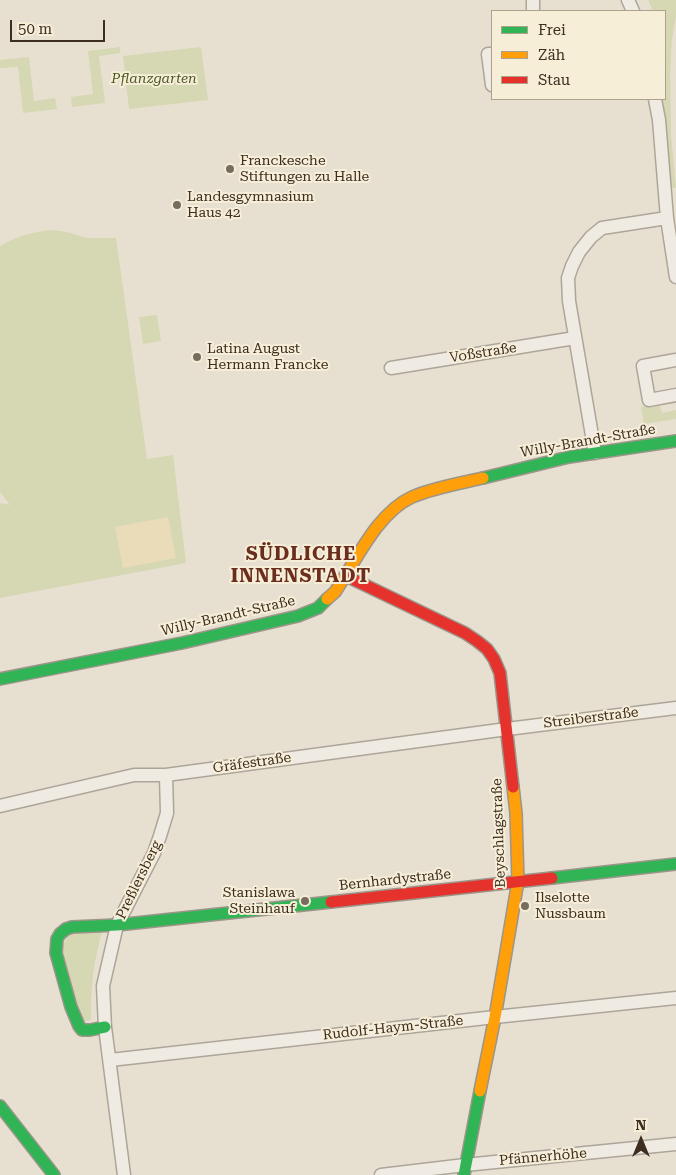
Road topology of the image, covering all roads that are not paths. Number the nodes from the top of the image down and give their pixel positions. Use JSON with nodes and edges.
{"nodes":[{"id":1,"x":491,"y":54,"type":"edge"},
{"id":2,"x":491,"y":77,"type":"edge"},
{"id":3,"x":655,"y":100,"type":"edge"},
{"id":4,"x":667,"y":218,"type":"junction"},
{"id":5,"x":676,"y":277,"type":"edge"},
{"id":6,"x":575,"y":338,"type":"junction"},
{"id":7,"x":676,"y":360,"type":"edge"},
{"id":8,"x":391,"y":368,"type":"dead end"},
{"id":9,"x":676,"y":395,"type":"edge"},
{"id":10,"x":676,"y":441,"type":"edge"},
{"id":11,"x":595,"y":453,"type":"junction"},
{"id":12,"x":346,"y":576,"type":"junction"},
{"id":13,"x":0,"y":679,"type":"edge"},
{"id":14,"x":676,"y":708,"type":"edge"},
{"id":15,"x":507,"y":729,"type":"junction"},
{"id":16,"x":166,"y":775,"type":"junction"},
{"id":17,"x":0,"y":806,"type":"edge"},
{"id":18,"x":676,"y":864,"type":"edge"},
{"id":19,"x":518,"y":881,"type":"junction"},
{"id":20,"x":117,"y":925,"type":"junction"},
{"id":21,"x":676,"y":998,"type":"edge"},
{"id":22,"x":495,"y":1017,"type":"junction"},
{"id":23,"x":105,"y":1026,"type":"junction"},
{"id":24,"x":110,"y":1060,"type":"junction"},
{"id":25,"x":0,"y":1106,"type":"edge"},
{"id":26,"x":676,"y":1144,"type":"edge"},
{"id":27,"x":464,"y":1170,"type":"edge"},
{"id":28,"x":54,"y":1175,"type":"edge"},
{"id":29,"x":124,"y":1175,"type":"edge"},
{"id":30,"x":381,"y":1175,"type":"edge"}],
"edges":[{"from":1,"to":2,"type":"street"},
{"from":3,"to":4,"type":"street"},
{"from":4,"to":5,"type":"street"},
{"from":4,"to":6,"type":"street"},
{"from":6,"to":8,"type":"street","name":"Voßstraße"},
{"from":6,"to":11,"type":"street"},
{"from":7,"to":9,"type":"street"},
{"from":10,"to":11,"type":"street","name":"Willy-Brandt-Straße"},
{"from":11,"to":12,"type":"street","name":"Willy-Brandt-Straße"},
{"from":12,"to":13,"type":"street","name":"Willy-Brandt-Straße"},
{"from":12,"to":15,"type":"street","name":"Beyschlagstraße"},
{"from":14,"to":15,"type":"street","name":"Streiberstraße"},
{"from":15,"to":16,"type":"street","name":"Gräfestraße"},
{"from":15,"to":19,"type":"street","name":"Beyschlagstraße"},
{"from":16,"to":17,"type":"street","name":"Gräfestraße"},
{"from":16,"to":20,"type":"street","name":"Preßlersberg"},
{"from":18,"to":19,"type":"street","name":"Bernhardystraße"},
{"from":19,"to":20,"type":"street","name":"Bernhardystraße"},
{"from":19,"to":22,"type":"street","name":"Beyschlagstraße"},
{"from":20,"to":23,"type":"street","name":"Preßlersberg"},
{"from":20,"to":23,"type":"street","name":"Preßlersberg"},
{"from":21,"to":22,"type":"street","name":"Rudolf-Haym-Straße"},
{"from":22,"to":24,"type":"street","name":"Rudolf-Haym-Straße"},
{"from":22,"to":27,"type":"street","name":"Beyschlagstraße"},
{"from":23,"to":24,"type":"street","name":"Preßlersberg"},
{"from":24,"to":29,"type":"street","name":"Preßlersberg"},
{"from":25,"to":28,"type":"street"},
{"from":26,"to":27,"type":"street","name":"Pfännerhöhe"},
{"from":27,"to":30,"type":"street","name":"Pfännerhöhe"}]}
